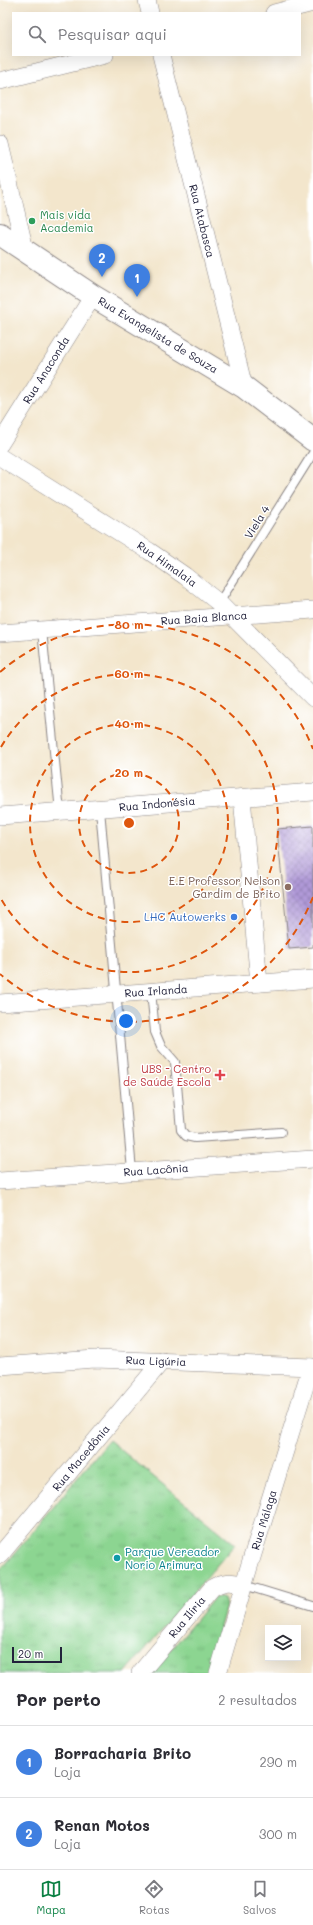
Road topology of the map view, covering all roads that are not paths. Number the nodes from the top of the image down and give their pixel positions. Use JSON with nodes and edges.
{"nodes":[{"id":1,"x":147,"y":0,"type":"edge"},
{"id":2,"x":313,"y":3,"type":"edge"},
{"id":3,"x":150,"y":12,"type":"edge"},
{"id":4,"x":278,"y":12,"type":"edge"},
{"id":5,"x":101,"y":56,"type":"edge"},
{"id":6,"x":161,"y":56,"type":"edge"},
{"id":7,"x":0,"y":81,"type":"edge"},
{"id":8,"x":0,"y":144,"type":"edge"},
{"id":9,"x":8,"y":176,"type":"junction"},
{"id":10,"x":0,"y":193,"type":"edge"},
{"id":11,"x":0,"y":234,"type":"edge"},
{"id":12,"x":25,"y":250,"type":"junction"},
{"id":13,"x":93,"y":296,"type":"junction"},
{"id":14,"x":244,"y":387,"type":"junction"},
{"id":15,"x":313,"y":440,"type":"edge"},
{"id":16,"x":0,"y":444,"type":"edge"},
{"id":17,"x":313,"y":453,"type":"edge"},
{"id":18,"x":0,"y":457,"type":"edge"},
{"id":19,"x":219,"y":603,"type":"junction"},
{"id":20,"x":313,"y":610,"type":"edge"},
{"id":21,"x":232,"y":616,"type":"junction"},
{"id":22,"x":42,"y":630,"type":"junction"},
{"id":23,"x":0,"y":633,"type":"edge"},
{"id":24,"x":313,"y":698,"type":"edge"},
{"id":25,"x":313,"y":792,"type":"edge"},
{"id":26,"x":242,"y":798,"type":"junction"},
{"id":27,"x":100,"y":809,"type":"junction"},
{"id":28,"x":60,"y":812,"type":"junction"},
{"id":29,"x":0,"y":816,"type":"edge"},
{"id":30,"x":313,"y":978,"type":"edge"},
{"id":31,"x":259,"y":983,"type":"junction"},
{"id":32,"x":151,"y":991,"type":"junction"},
{"id":33,"x":116,"y":994,"type":"junction"},
{"id":34,"x":0,"y":1003,"type":"edge"},
{"id":35,"x":281,"y":1132,"type":"dead end"},
{"id":36,"x":313,"y":1159,"type":"edge"},
{"id":37,"x":132,"y":1171,"type":"junction"},
{"id":38,"x":0,"y":1181,"type":"edge"},
{"id":39,"x":162,"y":1361,"type":"junction"},
{"id":40,"x":0,"y":1366,"type":"edge"},
{"id":41,"x":312,"y":1367,"type":"edge"},
{"id":42,"x":0,"y":1555,"type":"edge"},
{"id":43,"x":244,"y":1585,"type":"junction"},
{"id":44,"x":313,"y":1606,"type":"edge"},
{"id":45,"x":140,"y":1673,"type":"edge"},
{"id":46,"x":218,"y":1673,"type":"edge"}],
"edges":[{"from":1,"to":3,"type":"street"},
{"from":2,"to":4,"type":"street"},
{"from":5,"to":7,"type":"street"},
{"from":6,"to":14,"type":"street","name":"Rua Atabasca"},
{"from":8,"to":9,"type":"street"},
{"from":9,"to":10,"type":"street"},
{"from":9,"to":12,"type":"street"},
{"from":11,"to":12,"type":"main road","name":"Rua Evangelista de Souza"},
{"from":12,"to":13,"type":"main road","name":"Rua Evangelista de Souza"},
{"from":13,"to":14,"type":"main road","name":"Rua Evangelista de Souza"},
{"from":13,"to":16,"type":"street","name":"Rua Anaconda"},
{"from":14,"to":15,"type":"main road","name":"Rua Evangelista de Souza"},
{"from":17,"to":19,"type":"lane","name":"Viela 4"},
{"from":18,"to":19,"type":"street","name":"Rua Himalaia"},
{"from":19,"to":21,"type":"street","name":"Rua Himalaia"},
{"from":20,"to":21,"type":"street","name":"Rua Baia Blanca"},
{"from":21,"to":22,"type":"street","name":"Rua Baia Blanca"},
{"from":21,"to":24,"type":"street","name":"Rua Himalaia"},
{"from":22,"to":23,"type":"street","name":"Rua Baia Blanca"},
{"from":22,"to":28,"type":"lane"},
{"from":25,"to":26,"type":"street","name":"Rua Indonésia"},
{"from":26,"to":27,"type":"street","name":"Rua Indonésia"},
{"from":26,"to":31,"type":"street"},
{"from":27,"to":28,"type":"street","name":"Rua Indonésia"},
{"from":27,"to":33,"type":"lane"},
{"from":28,"to":29,"type":"street","name":"Rua Indonésia"},
{"from":30,"to":31,"type":"street","name":"Rua Irlanda"},
{"from":31,"to":32,"type":"street","name":"Rua Irlanda"},
{"from":32,"to":33,"type":"street","name":"Rua Irlanda"},
{"from":32,"to":35,"type":"lane"},
{"from":33,"to":34,"type":"street","name":"Rua Irlanda"},
{"from":33,"to":37,"type":"lane"},
{"from":36,"to":37,"type":"street","name":"Rua Lacônia"},
{"from":37,"to":38,"type":"street","name":"Rua Lacônia"},
{"from":39,"to":40,"type":"street","name":"Rua Ligúria"},
{"from":39,"to":41,"type":"street","name":"Rua Ligúria"},
{"from":39,"to":42,"type":"street","name":"Rua Macedônia"},
{"from":41,"to":43,"type":"street","name":"Rua Málaga"},
{"from":43,"to":44,"type":"lane"},
{"from":43,"to":45,"type":"street","name":"Rua Ilíria"},
{"from":43,"to":46,"type":"street","name":"Rua Málaga"}]}
